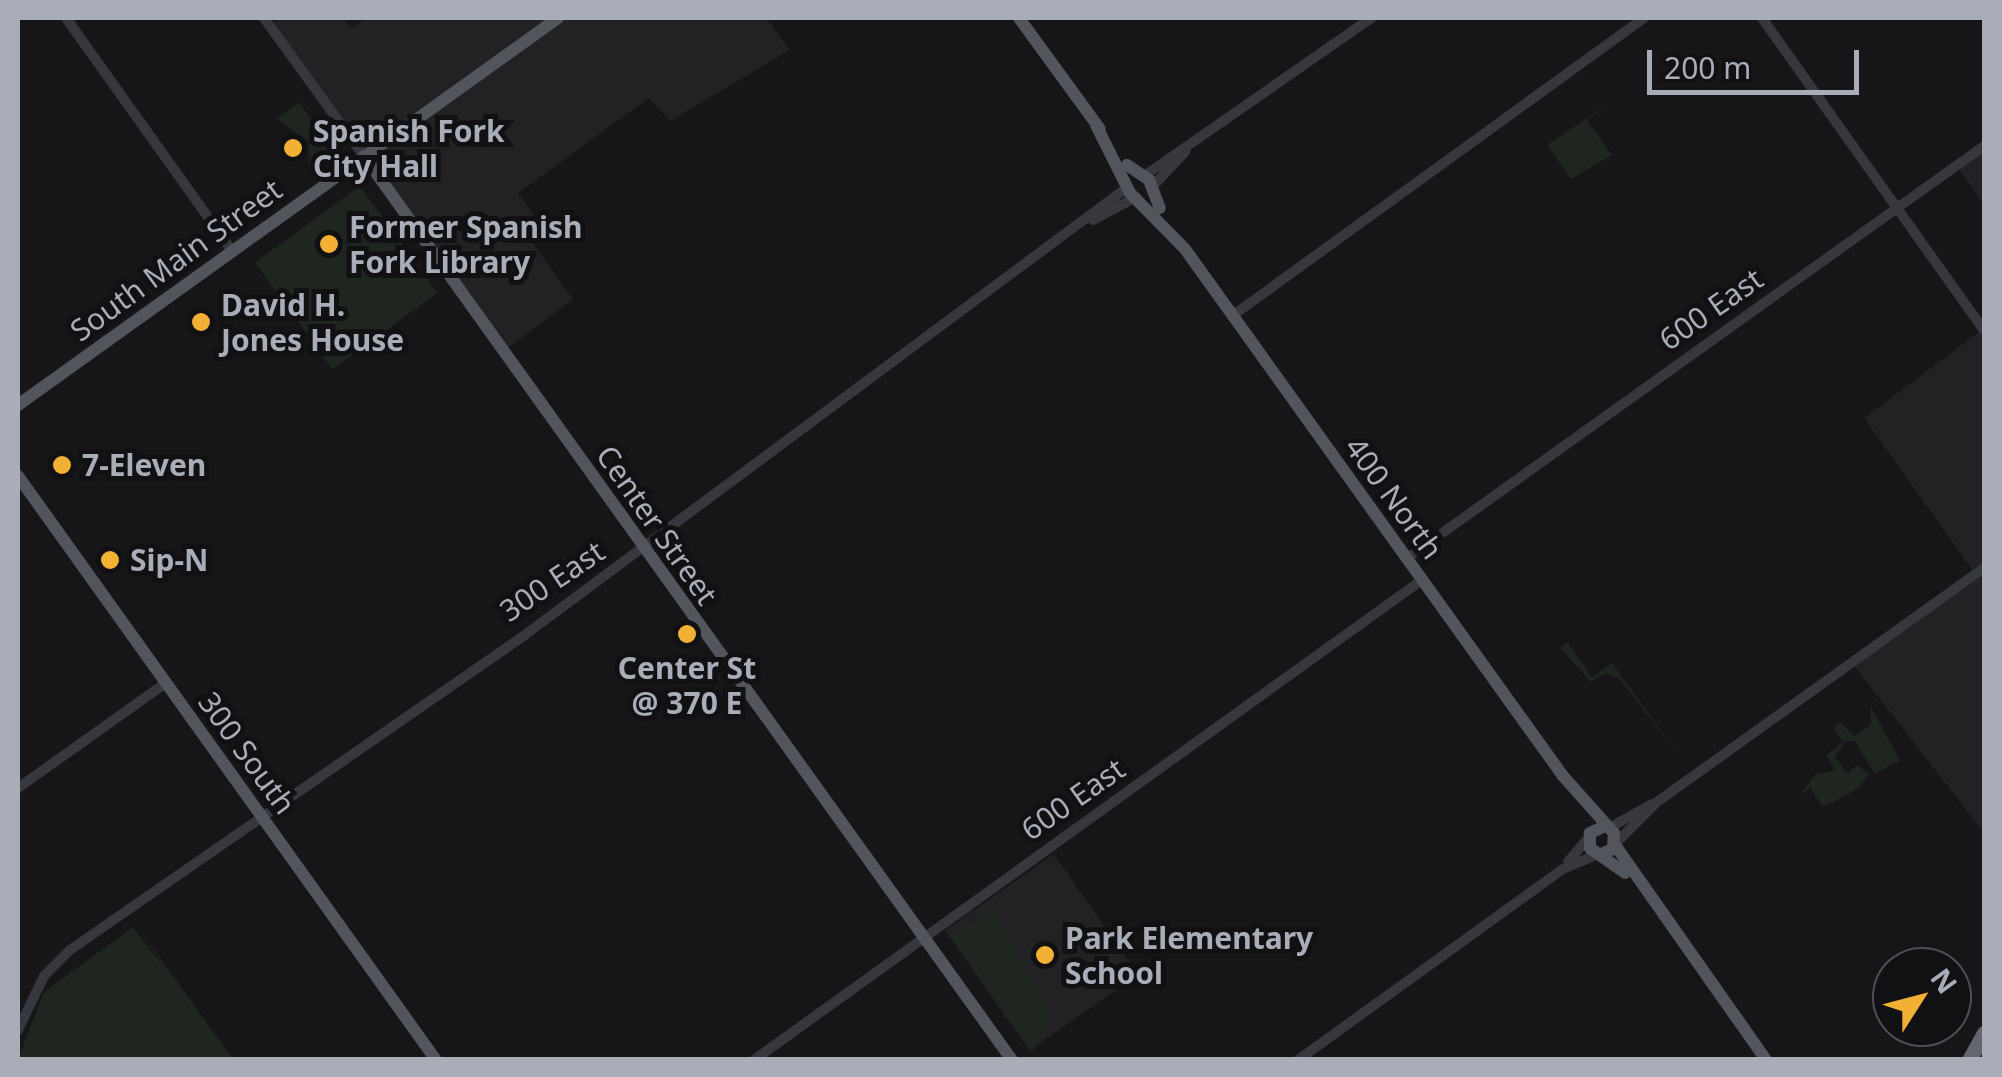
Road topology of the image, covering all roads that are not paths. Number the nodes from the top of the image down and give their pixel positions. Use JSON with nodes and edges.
{"nodes":[{"id":1,"x":66,"y":18,"type":"edge"},
{"id":2,"x":264,"y":18,"type":"edge"},
{"id":3,"x":558,"y":18,"type":"edge"},
{"id":4,"x":1019,"y":18,"type":"edge"},
{"id":5,"x":1371,"y":18,"type":"edge"},
{"id":6,"x":1644,"y":18,"type":"edge"},
{"id":7,"x":1762,"y":18,"type":"edge"},
{"id":8,"x":1984,"y":146,"type":"edge"},
{"id":9,"x":364,"y":156,"type":"junction"},
{"id":10,"x":1139,"y":187,"type":"junction"},
{"id":11,"x":1899,"y":207,"type":"junction"},
{"id":12,"x":232,"y":250,"type":"junction"},
{"id":13,"x":1232,"y":316,"type":"junction"},
{"id":14,"x":1984,"y":329,"type":"edge"},
{"id":15,"x":18,"y":405,"type":"edge"},
{"id":16,"x":18,"y":476,"type":"edge"},
{"id":17,"x":641,"y":547,"type":"junction"},
{"id":18,"x":1406,"y":558,"type":"junction"},
{"id":19,"x":1980,"y":572,"type":"edge"},
{"id":20,"x":1422,"y":580,"type":"junction"},
{"id":21,"x":166,"y":683,"type":"junction"},
{"id":22,"x":1562,"y":776,"type":"junction"},
{"id":23,"x":18,"y":788,"type":"edge"},
{"id":24,"x":1657,"y":802,"type":"junction"},
{"id":25,"x":260,"y":815,"type":"junction"},
{"id":26,"x":1607,"y":827,"type":"junction"},
{"id":27,"x":1589,"y":836,"type":"junction"},
{"id":28,"x":1616,"y":844,"type":"junction"},
{"id":29,"x":1600,"y":854,"type":"junction"},
{"id":30,"x":1561,"y":870,"type":"junction"},
{"id":31,"x":1645,"y":892,"type":"junction"},
{"id":32,"x":924,"y":937,"type":"junction"},
{"id":33,"x":18,"y":1030,"type":"edge"},
{"id":34,"x":1984,"y":1033,"type":"edge"},
{"id":35,"x":436,"y":1060,"type":"edge"},
{"id":36,"x":754,"y":1060,"type":"edge"},
{"id":37,"x":1012,"y":1060,"type":"edge"},
{"id":38,"x":1298,"y":1060,"type":"edge"},
{"id":39,"x":1766,"y":1060,"type":"edge"},
{"id":40,"x":1969,"y":1060,"type":"edge"}],
"edges":[{"from":1,"to":12,"type":"street"},
{"from":2,"to":9,"type":"street","name":"Center Street"},
{"from":3,"to":9,"type":"main road","name":"South Main Street"},
{"from":4,"to":10,"type":"main road","name":"400 North"},
{"from":5,"to":10,"type":"street","name":"300 East"},
{"from":6,"to":13,"type":"street"},
{"from":7,"to":11,"type":"street"},
{"from":8,"to":11,"type":"street","name":"600 East"},
{"from":9,"to":12,"type":"main road","name":"South Main Street"},
{"from":9,"to":17,"type":"main road","name":"Center Street"},
{"from":10,"to":13,"type":"main road","name":"400 North"},
{"from":10,"to":17,"type":"street","name":"300 East"},
{"from":11,"to":14,"type":"street"},
{"from":11,"to":18,"type":"street","name":"600 East"},
{"from":12,"to":15,"type":"main road","name":"South Main Street"},
{"from":13,"to":18,"type":"main road","name":"400 North"},
{"from":16,"to":21,"type":"main road","name":"300 South"},
{"from":17,"to":25,"type":"street","name":"300 East"},
{"from":17,"to":32,"type":"main road","name":"Center Street"},
{"from":18,"to":20,"type":"main road","name":"400 North"},
{"from":19,"to":24,"type":"street"},
{"from":20,"to":22,"type":"main road","name":"400 North"},
{"from":20,"to":32,"type":"street","name":"600 East"},
{"from":21,"to":23,"type":"street"},
{"from":21,"to":25,"type":"main road","name":"300 South"},
{"from":22,"to":26,"type":"main road"},
{"from":22,"to":27,"type":"main road"},
{"from":24,"to":26,"type":"street"},
{"from":24,"to":28,"type":"street"},
{"from":25,"to":33,"type":"street","name":"300 East"},
{"from":25,"to":35,"type":"main road","name":"300 South"},
{"from":26,"to":27,"type":"main road"},
{"from":26,"to":28,"type":"main road"},
{"from":27,"to":29,"type":"main road"},
{"from":27,"to":30,"type":"street"},
{"from":28,"to":29,"type":"main road"},
{"from":28,"to":31,"type":"main road"},
{"from":29,"to":30,"type":"street"},
{"from":29,"to":31,"type":"main road"},
{"from":30,"to":38,"type":"street"},
{"from":31,"to":39,"type":"main road"},
{"from":32,"to":36,"type":"street","name":"600 East"},
{"from":32,"to":37,"type":"main road","name":"Center Street"},
{"from":34,"to":40,"type":"highway"}]}
